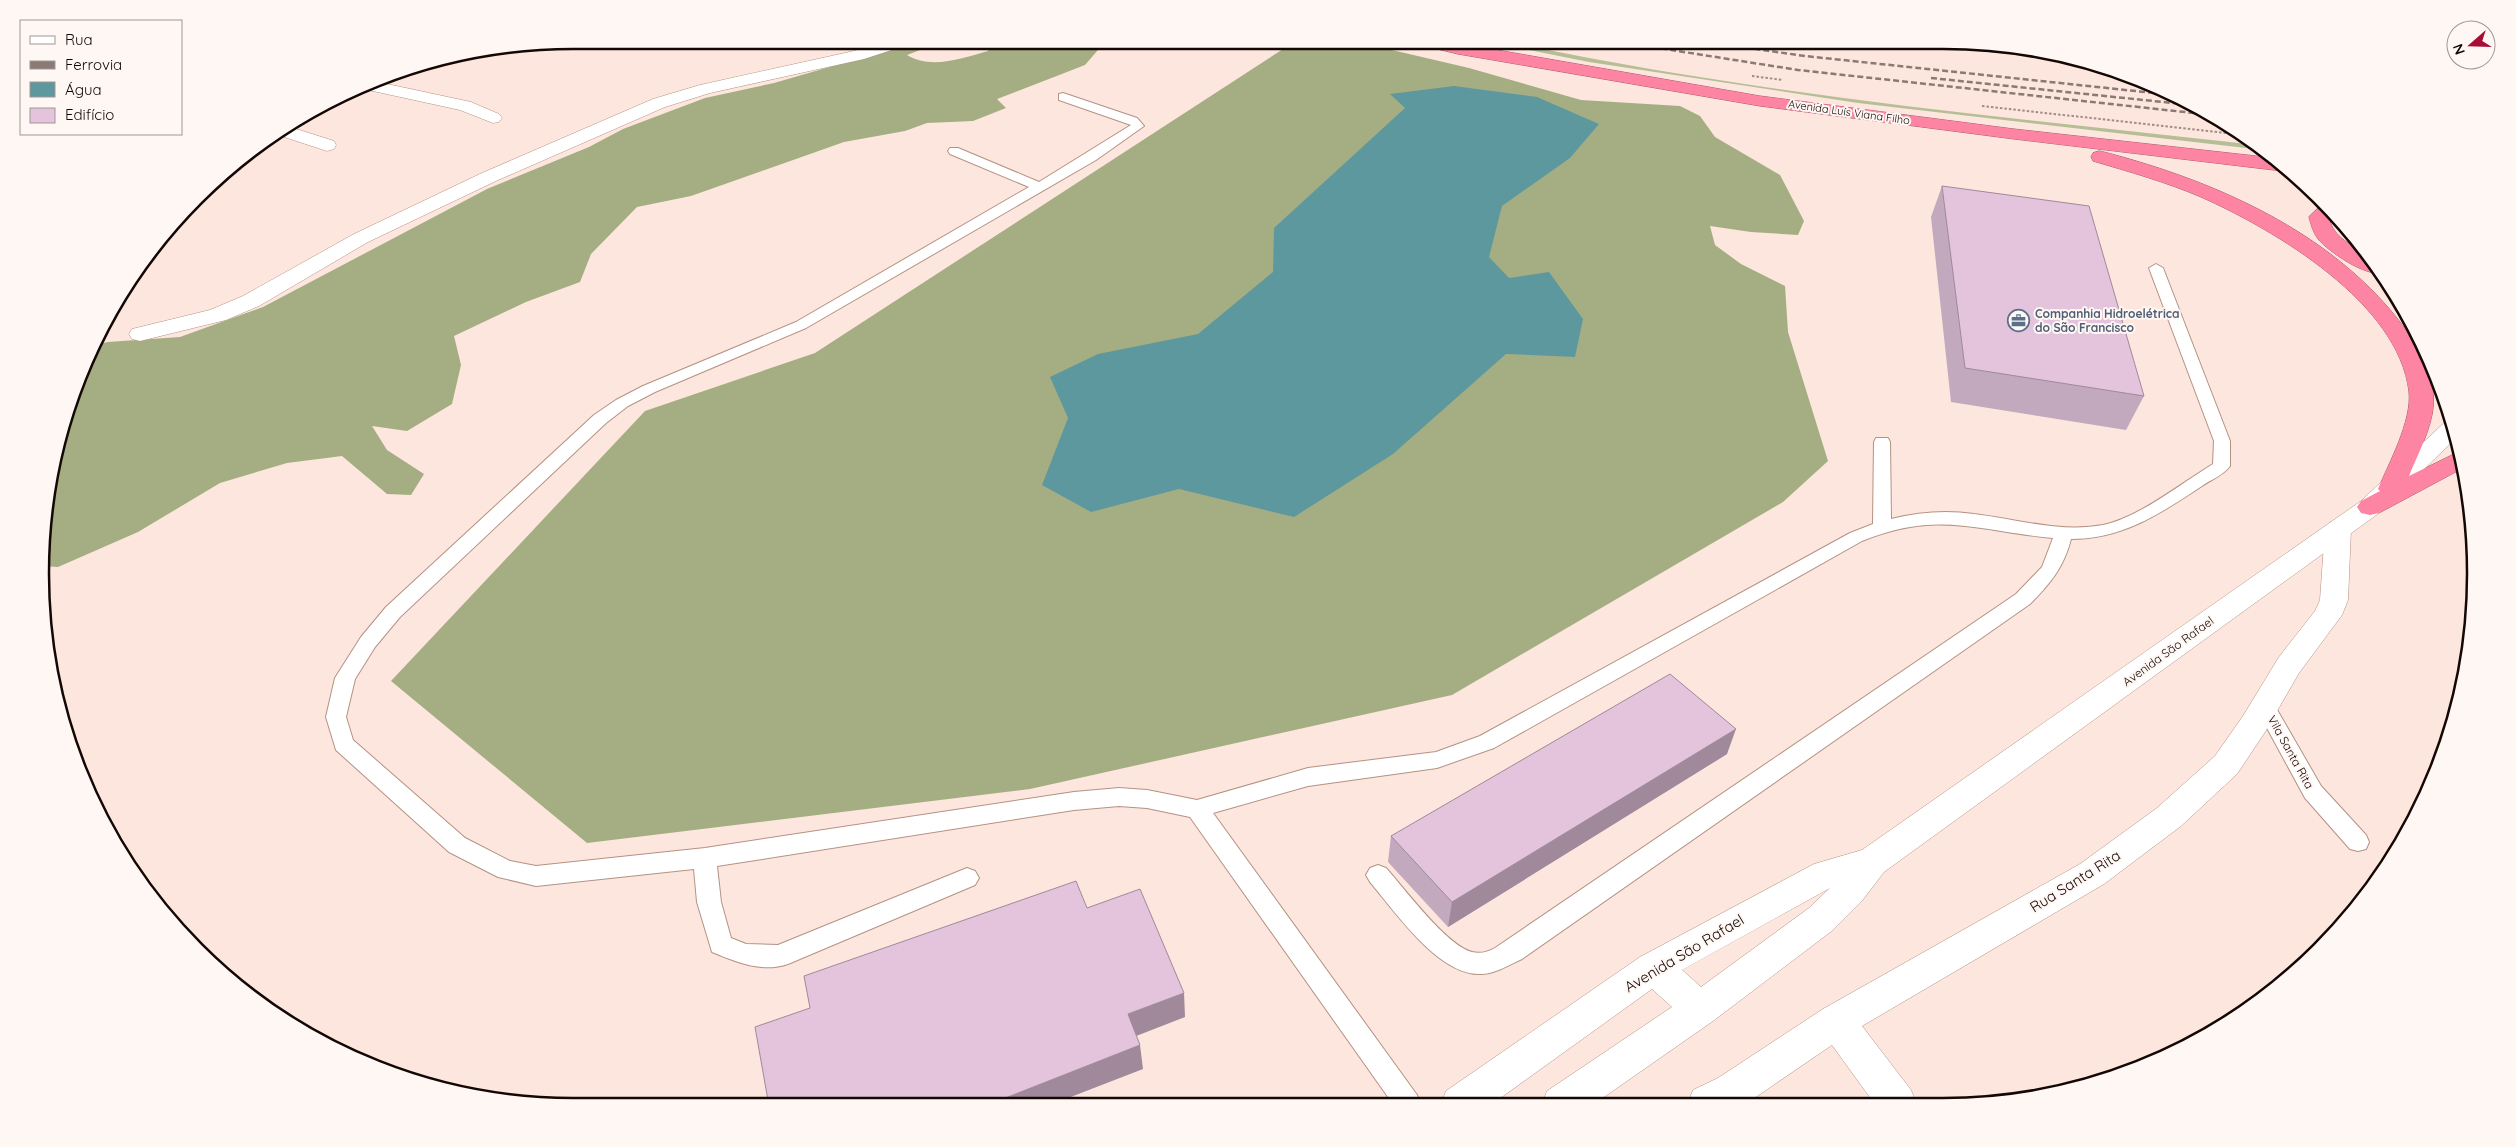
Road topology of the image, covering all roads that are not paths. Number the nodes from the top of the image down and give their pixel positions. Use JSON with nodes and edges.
{"nodes":[{"id":1,"x":876,"y":49,"type":"edge"},
{"id":2,"x":1458,"y":49,"type":"edge"},
{"id":3,"x":377,"y":87,"type":"edge"},
{"id":4,"x":1063,"y":97,"type":"dead end"},
{"id":5,"x":494,"y":118,"type":"dead end"},
{"id":6,"x":289,"y":133,"type":"edge"},
{"id":7,"x":2014,"y":134,"type":"junction"},
{"id":8,"x":327,"y":145,"type":"dead end"},
{"id":9,"x":954,"y":151,"type":"dead end"},
{"id":10,"x":2271,"y":165,"type":"edge"},
{"id":11,"x":1040,"y":187,"type":"junction"},
{"id":12,"x":2323,"y":212,"type":"edge"},
{"id":13,"x":2363,"y":259,"type":"edge"},
{"id":14,"x":2156,"y":268,"type":"dead end"},
{"id":15,"x":140,"y":334,"type":"dead end"},
{"id":16,"x":2448,"y":433,"type":"edge"},
{"id":17,"x":1882,"y":442,"type":"dead end"},
{"id":18,"x":2455,"y":462,"type":"edge"},
{"id":19,"x":2381,"y":498,"type":"junction"},
{"id":20,"x":1882,"y":526,"type":"junction"},
{"id":21,"x":2338,"y":529,"type":"junction"},
{"id":22,"x":2063,"y":534,"type":"junction"},
{"id":23,"x":2265,"y":706,"type":"junction"},
{"id":24,"x":1197,"y":808,"type":"junction"},
{"id":25,"x":2358,"y":842,"type":"dead end"},
{"id":26,"x":705,"y":858,"type":"junction"},
{"id":27,"x":1872,"y":862,"type":"junction"},
{"id":28,"x":1378,"y":875,"type":"dead end"},
{"id":29,"x":968,"y":878,"type":"dead end"},
{"id":30,"x":1653,"y":968,"type":"junction"},
{"id":31,"x":1700,"y":1010,"type":"junction"},
{"id":32,"x":1836,"y":1020,"type":"junction"},
{"id":33,"x":1404,"y":1098,"type":"edge"},
{"id":34,"x":1469,"y":1098,"type":"edge"},
{"id":35,"x":1570,"y":1098,"type":"edge"},
{"id":36,"x":1728,"y":1098,"type":"edge"},
{"id":37,"x":1893,"y":1098,"type":"edge"}],
"edges":[{"from":1,"to":15,"type":"street"},
{"from":2,"to":7,"type":"highway","name":"Avenida Luís Viana Filho"},
{"from":3,"to":5,"type":"street"},
{"from":4,"to":11,"type":"lane"},
{"from":6,"to":8,"type":"street"},
{"from":7,"to":10,"type":"highway","name":"Avenida Luís Viana Filho"},
{"from":7,"to":19,"type":"highway"},
{"from":9,"to":11,"type":"lane"},
{"from":11,"to":26,"type":"lane"},
{"from":12,"to":13,"type":"highway"},
{"from":14,"to":22,"type":"lane"},
{"from":16,"to":19,"type":"street","name":"Avenida São Rafael"},
{"from":17,"to":20,"type":"lane"},
{"from":18,"to":19,"type":"highway"},
{"from":19,"to":21,"type":"street","name":"Avenida São Rafael"},
{"from":20,"to":22,"type":"lane"},
{"from":20,"to":24,"type":"lane"},
{"from":21,"to":23,"type":"street","name":"Rua Santa Rita"},
{"from":21,"to":27,"type":"street","name":"Avenida São Rafael"},
{"from":22,"to":28,"type":"lane"},
{"from":23,"to":25,"type":"lane","name":"Vila Santa Rita"},
{"from":23,"to":32,"type":"street","name":"Rua Santa Rita"},
{"from":24,"to":26,"type":"lane"},
{"from":24,"to":33,"type":"lane"},
{"from":26,"to":29,"type":"lane"},
{"from":27,"to":30,"type":"street","name":"Avenida São Rafael"},
{"from":27,"to":31,"type":"street","name":"Avenida São Rafael"},
{"from":30,"to":31,"type":"street"},
{"from":30,"to":34,"type":"street","name":"Avenida São Rafael"},
{"from":31,"to":35,"type":"street","name":"Avenida São Rafael"},
{"from":32,"to":36,"type":"street","name":"Rua Santa Rita"},
{"from":32,"to":37,"type":"street"}]}
